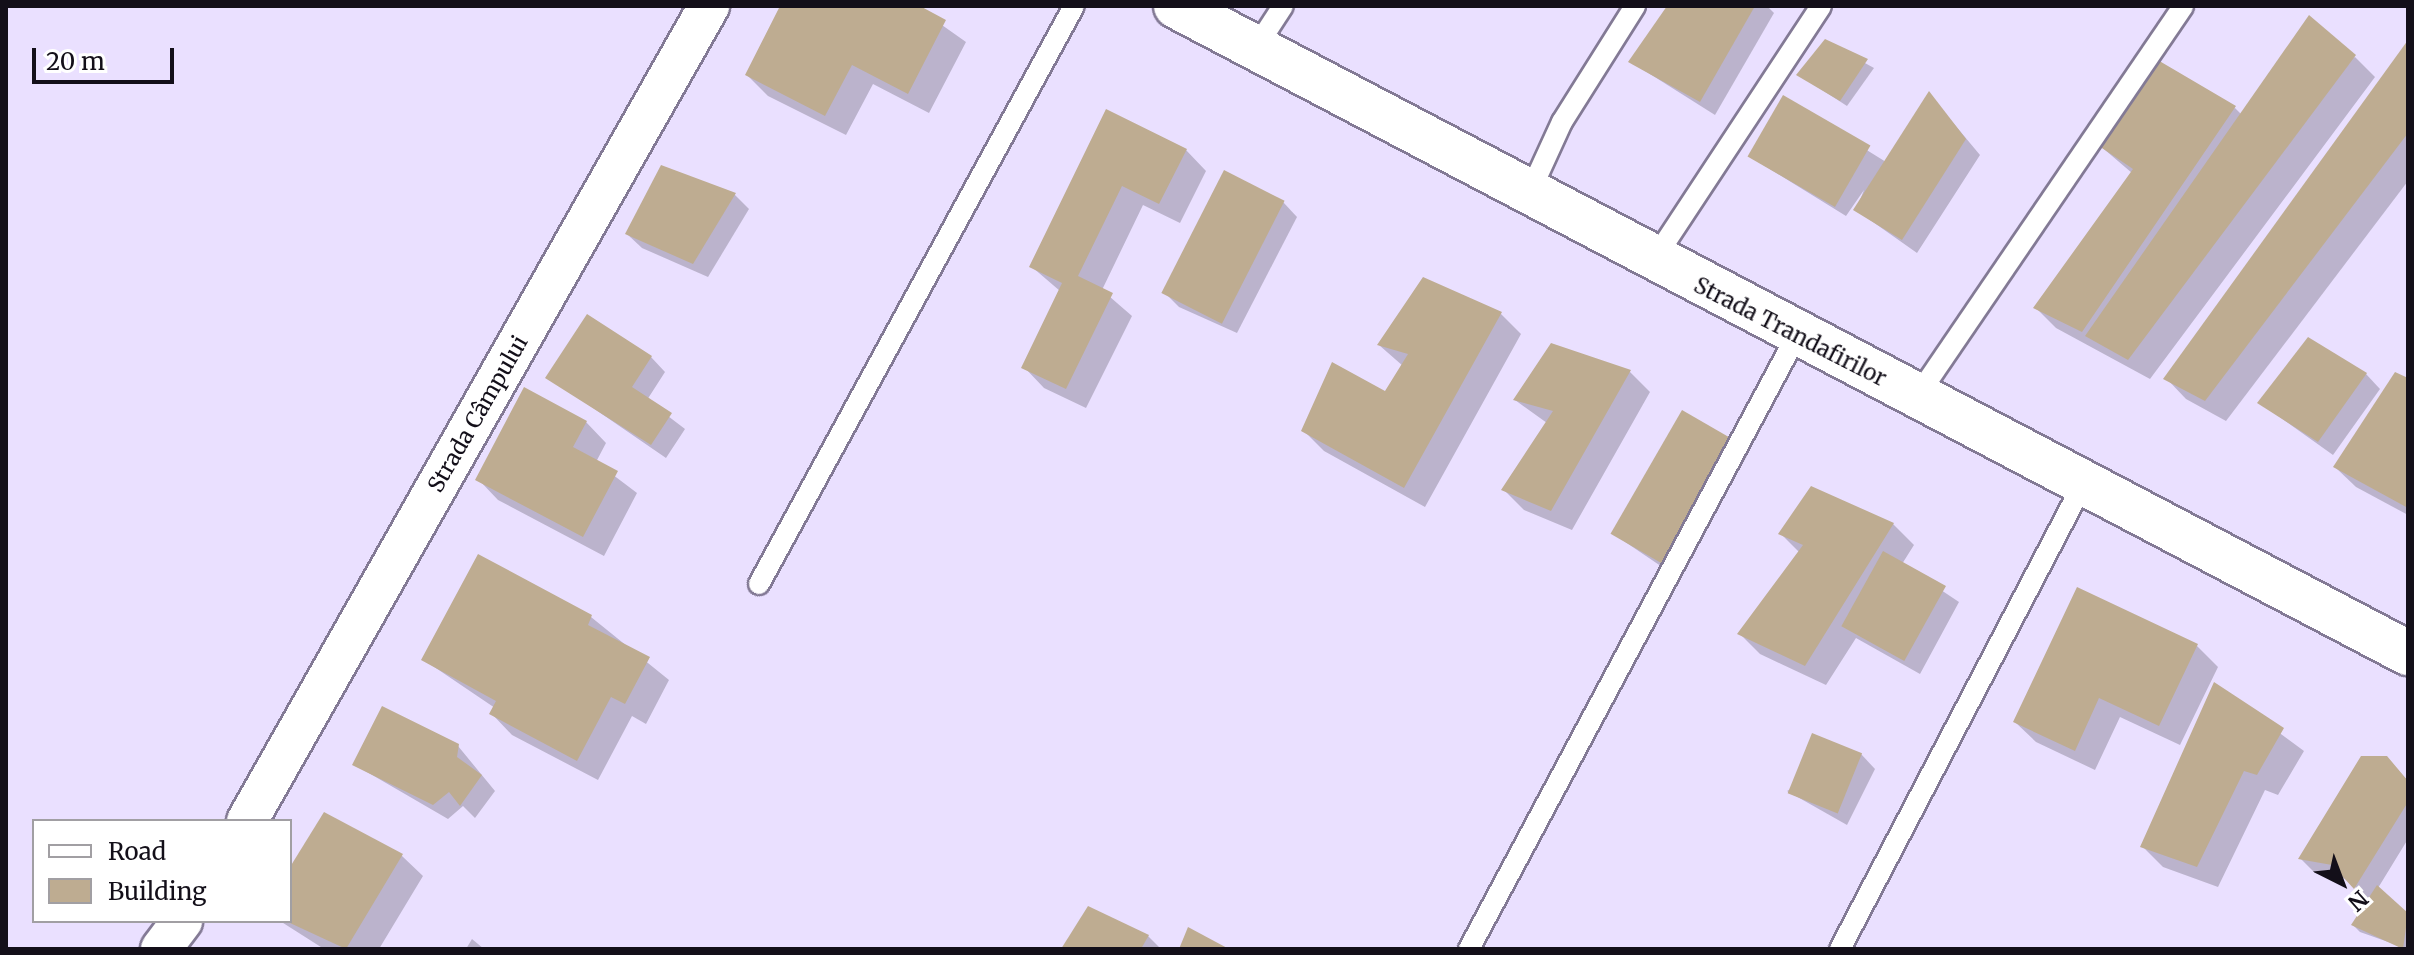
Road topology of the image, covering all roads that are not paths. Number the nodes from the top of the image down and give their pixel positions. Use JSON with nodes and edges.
{"nodes":[{"id":1,"x":709,"y":6,"type":"edge"},
{"id":2,"x":1074,"y":6,"type":"edge"},
{"id":3,"x":1176,"y":6,"type":"edge"},
{"id":4,"x":1283,"y":6,"type":"edge"},
{"id":5,"x":1635,"y":6,"type":"edge"},
{"id":6,"x":1821,"y":6,"type":"edge"},
{"id":7,"x":2183,"y":6,"type":"edge"},
{"id":8,"x":1255,"y":49,"type":"junction"},
{"id":9,"x":1529,"y":194,"type":"junction"},
{"id":10,"x":1653,"y":261,"type":"junction"},
{"id":11,"x":1797,"y":335,"type":"junction"},
{"id":12,"x":1916,"y":398,"type":"junction"},
{"id":13,"x":2083,"y":484,"type":"junction"},
{"id":14,"x":759,"y":584,"type":"dead end"},
{"id":15,"x":2408,"y":653,"type":"edge"},
{"id":16,"x":248,"y":819,"type":"edge"},
{"id":17,"x":180,"y":923,"type":"edge"},
{"id":18,"x":161,"y":949,"type":"edge"},
{"id":19,"x":1469,"y":949,"type":"edge"},
{"id":20,"x":1840,"y":949,"type":"edge"}],
"edges":[{"from":1,"to":16,"type":"street","name":"Strada Câmpului"},
{"from":2,"to":14,"type":"lane"},
{"from":3,"to":8,"type":"main road","name":"Strada Trandafirilor"},
{"from":4,"to":8,"type":"lane"},
{"from":5,"to":9,"type":"lane"},
{"from":6,"to":10,"type":"lane"},
{"from":7,"to":12,"type":"lane"},
{"from":8,"to":9,"type":"main road","name":"Strada Trandafirilor"},
{"from":9,"to":10,"type":"main road","name":"Strada Trandafirilor"},
{"from":10,"to":11,"type":"main road","name":"Strada Trandafirilor"},
{"from":11,"to":12,"type":"main road","name":"Strada Trandafirilor"},
{"from":11,"to":19,"type":"lane"},
{"from":12,"to":13,"type":"main road","name":"Strada Trandafirilor"},
{"from":13,"to":15,"type":"main road","name":"Strada Trandafirilor"},
{"from":13,"to":20,"type":"lane"},
{"from":17,"to":18,"type":"street"}]}
